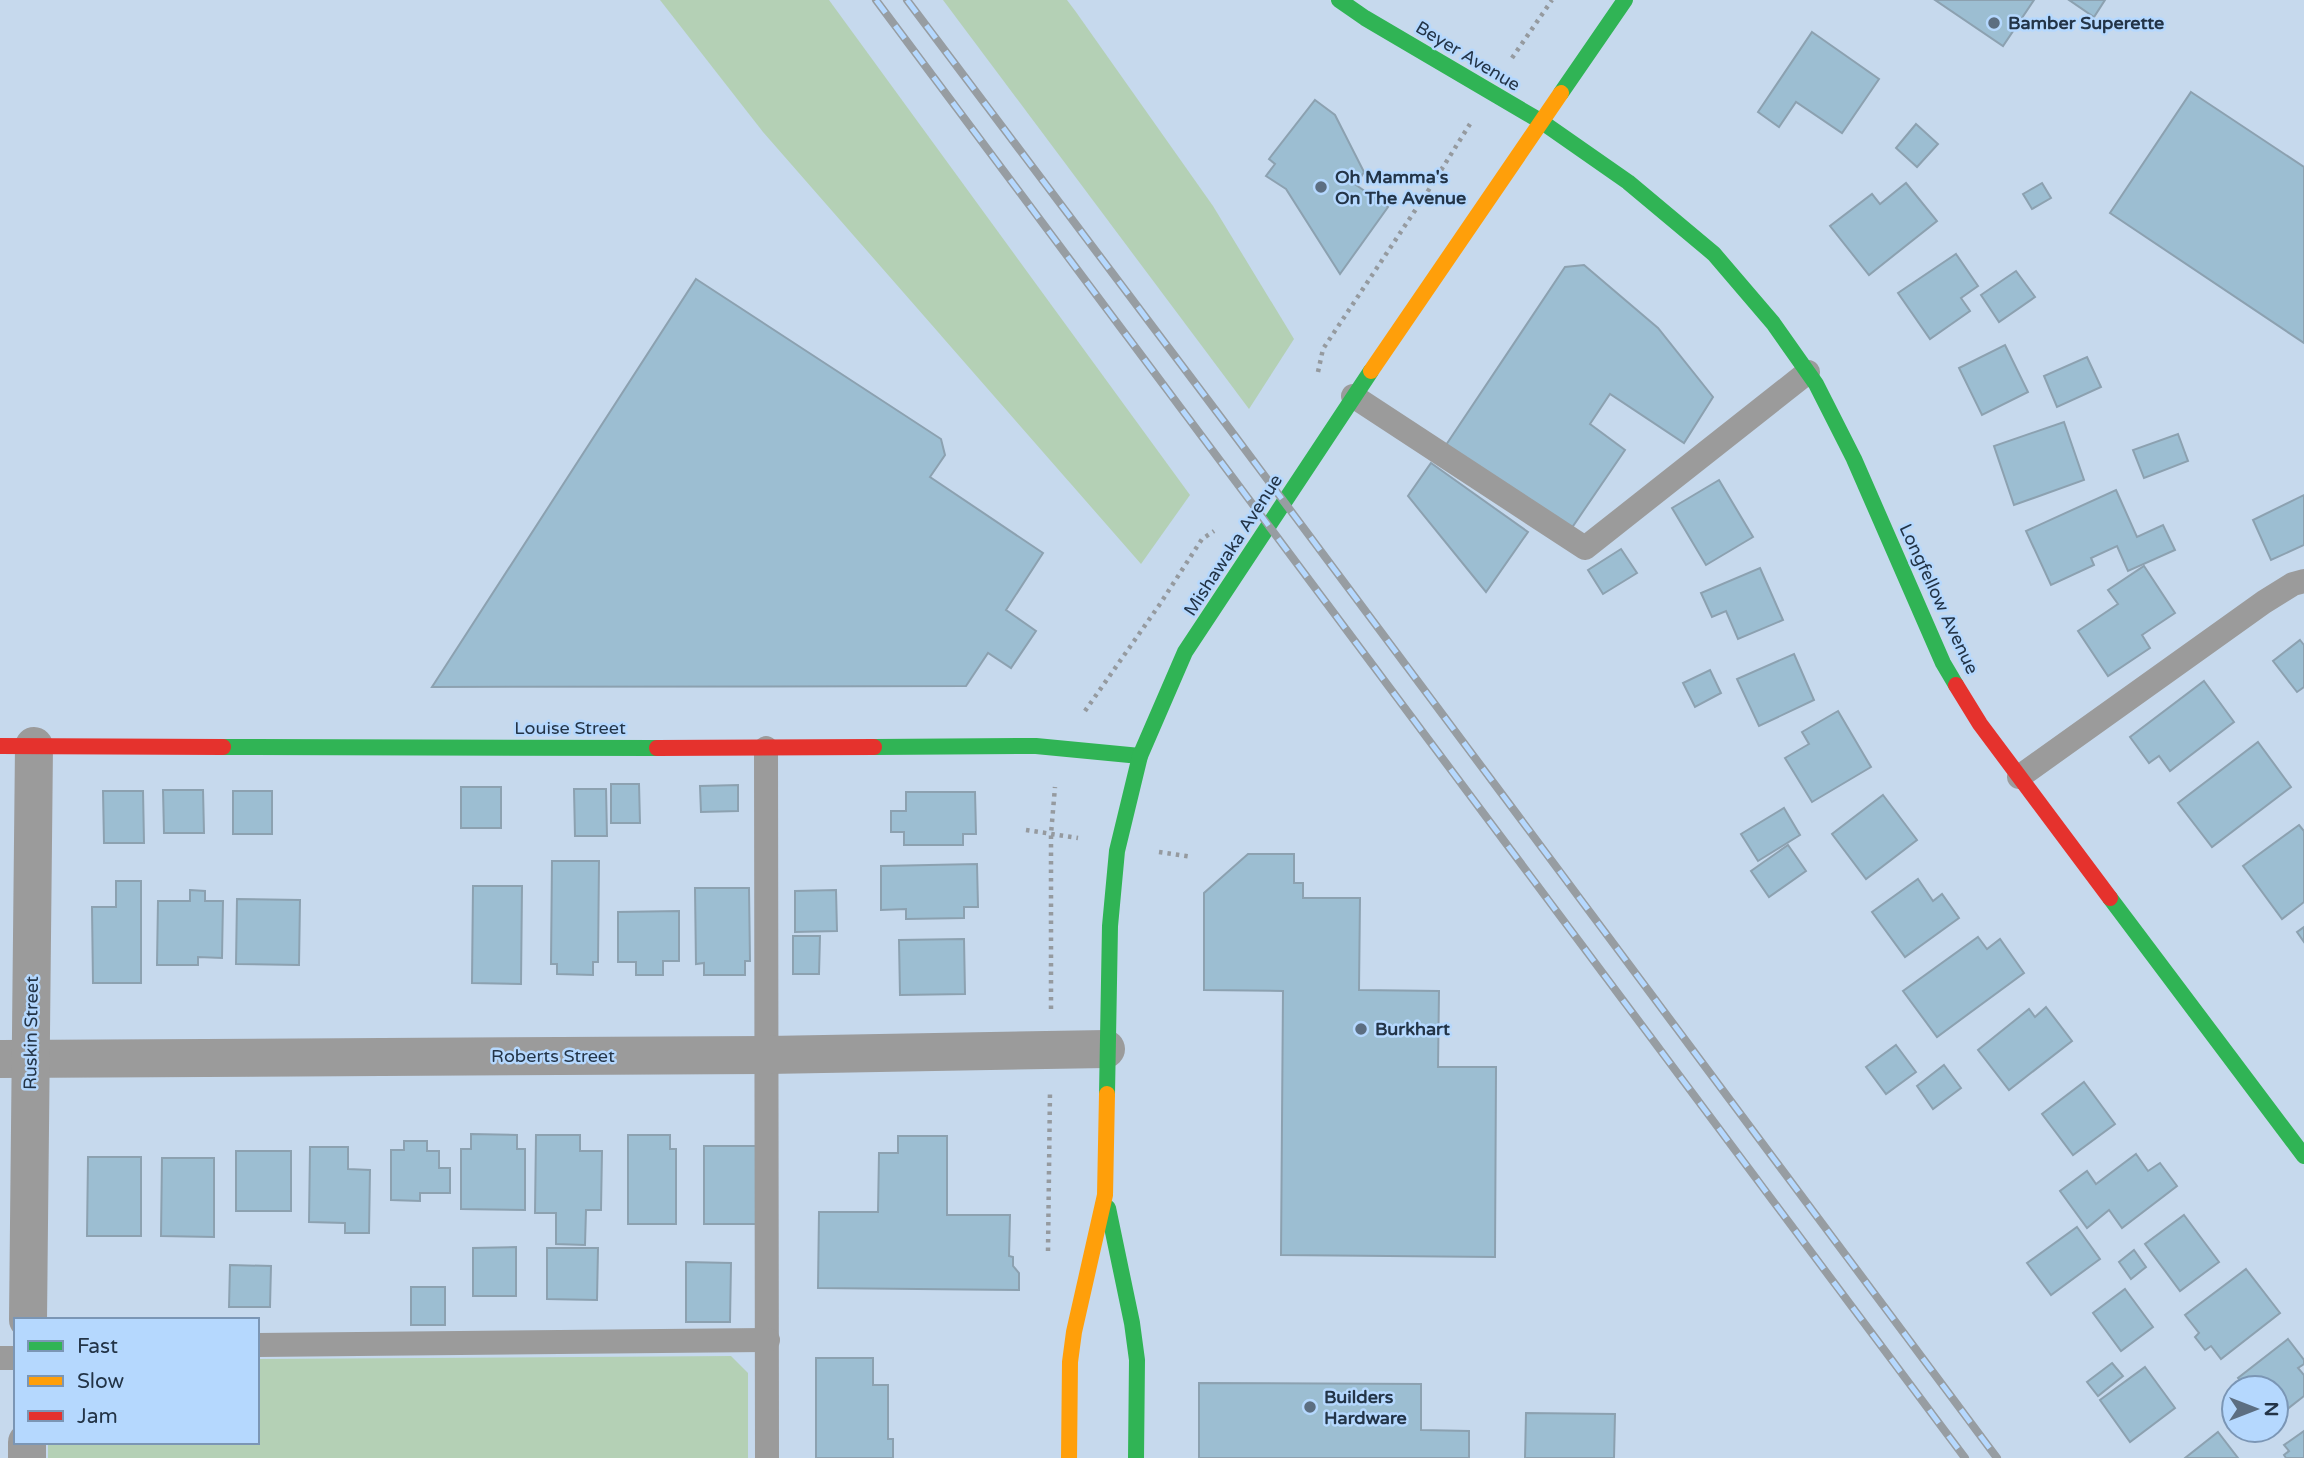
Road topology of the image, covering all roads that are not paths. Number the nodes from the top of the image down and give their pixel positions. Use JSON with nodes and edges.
{"nodes":[{"id":1,"x":1339,"y":0,"type":"edge"},
{"id":2,"x":1625,"y":0,"type":"edge"},
{"id":3,"x":1542,"y":122,"type":"junction"},
{"id":4,"x":1808,"y":372,"type":"junction"},
{"id":5,"x":1353,"y":396,"type":"junction"},
{"id":6,"x":2304,"y":581,"type":"edge"},
{"id":7,"x":17,"y":746,"type":"edge"},
{"id":8,"x":766,"y":748,"type":"junction"},
{"id":9,"x":1140,"y":756,"type":"junction"},
{"id":10,"x":2019,"y":777,"type":"junction"},
{"id":11,"x":1106,"y":1048,"type":"junction"},
{"id":12,"x":768,"y":1055,"type":"junction"},
{"id":13,"x":15,"y":1059,"type":"edge"},
{"id":14,"x":2304,"y":1156,"type":"edge"},
{"id":15,"x":1105,"y":1195,"type":"junction"},
{"id":16,"x":28,"y":1318,"type":"edge"},
{"id":17,"x":768,"y":1340,"type":"junction"},
{"id":18,"x":259,"y":1345,"type":"edge"},
{"id":19,"x":767,"y":1458,"type":"edge"},
{"id":20,"x":1069,"y":1458,"type":"edge"},
{"id":21,"x":1136,"y":1458,"type":"edge"}],
"edges":[{"from":1,"to":3,"type":"street","name":"Beyer Avenue"},
{"from":2,"to":3,"type":"street","name":"Mishawaka Avenue"},
{"from":3,"to":4,"type":"street","name":"Longfellow Avenue"},
{"from":3,"to":5,"type":"street","name":"Mishawaka Avenue"},
{"from":4,"to":5,"type":"lane"},
{"from":4,"to":10,"type":"street","name":"Longfellow Avenue"},
{"from":5,"to":9,"type":"street","name":"Mishawaka Avenue"},
{"from":6,"to":10,"type":"lane"},
{"from":7,"to":8,"type":"street","name":"Louise Street"},
{"from":7,"to":13,"type":"street","name":"Ruskin Street"},
{"from":8,"to":9,"type":"street","name":"Louise Street"},
{"from":8,"to":12,"type":"lane"},
{"from":9,"to":11,"type":"street","name":"Mishawaka Avenue"},
{"from":10,"to":14,"type":"street","name":"Longfellow Avenue"},
{"from":11,"to":12,"type":"street","name":"Roberts Street"},
{"from":11,"to":15,"type":"street","name":"Mishawaka Avenue"},
{"from":12,"to":13,"type":"street","name":"Roberts Street"},
{"from":12,"to":17,"type":"lane"},
{"from":13,"to":16,"type":"street","name":"Ruskin Street"},
{"from":15,"to":20,"type":"street","name":"Mishawaka Avenue"},
{"from":15,"to":21,"type":"street","name":"Mishawaka Avenue"},
{"from":17,"to":18,"type":"lane"},
{"from":17,"to":19,"type":"lane"}]}
